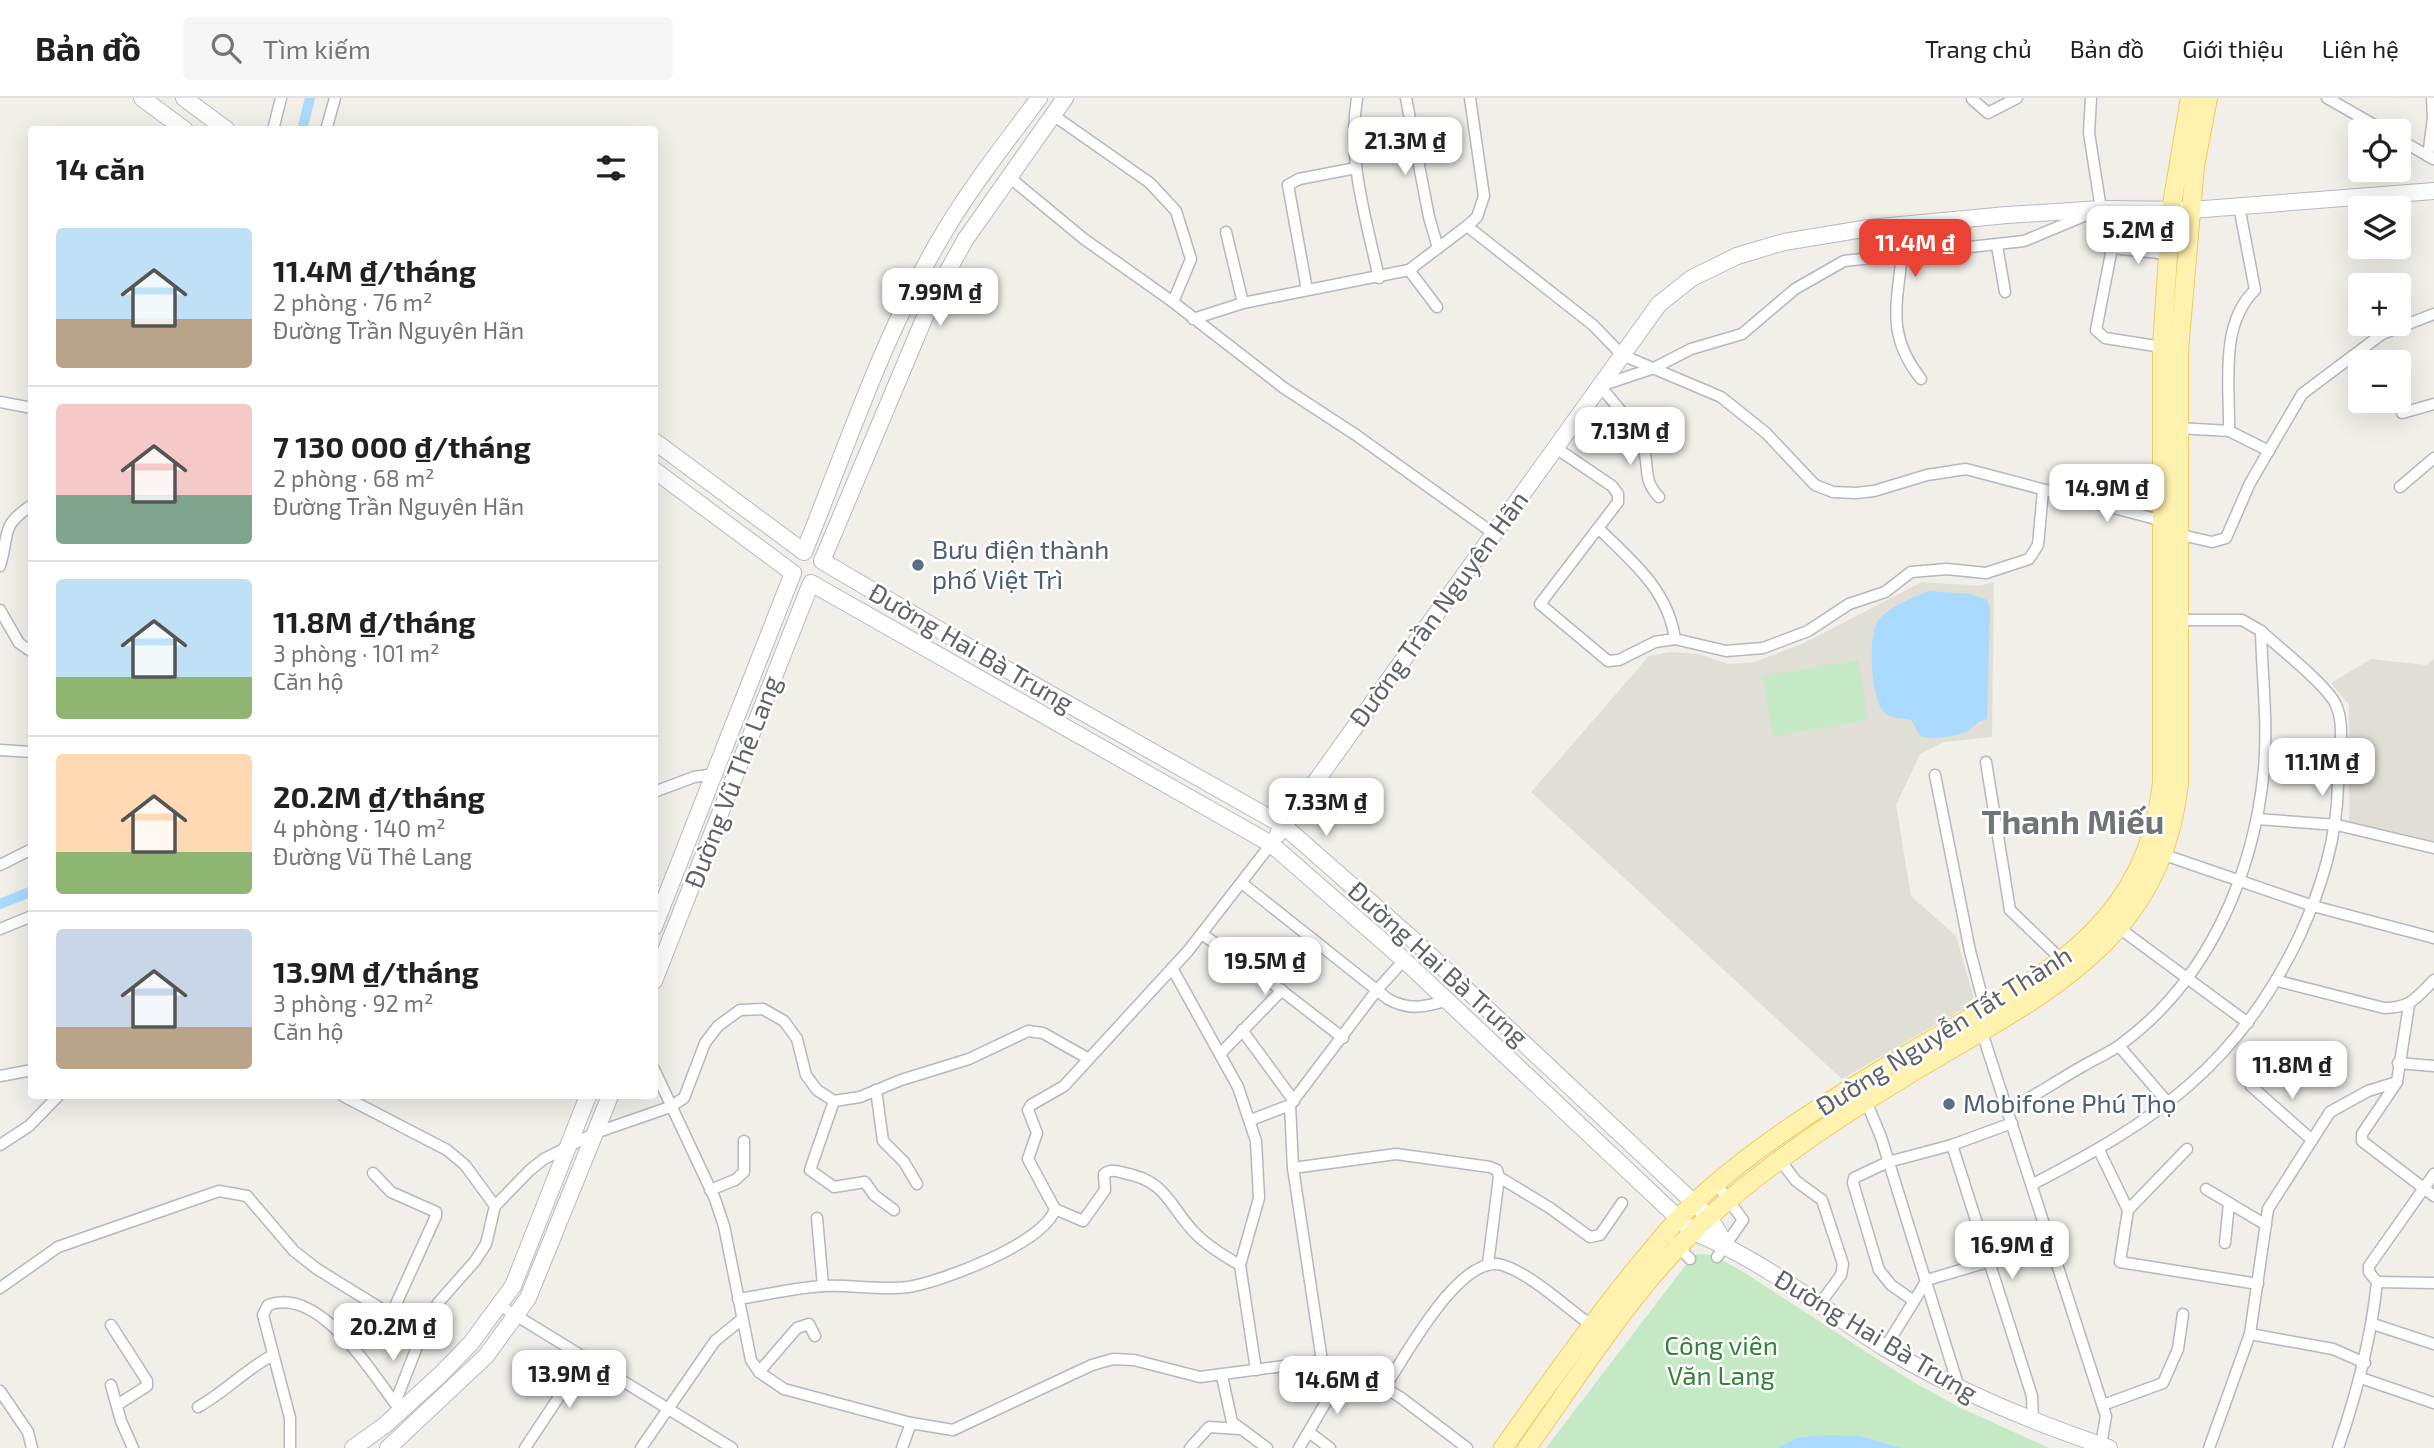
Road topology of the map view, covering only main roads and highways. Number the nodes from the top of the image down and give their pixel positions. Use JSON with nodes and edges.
{"nodes":[{"id":1,"x":2190,"y":98,"type":"edge"},
{"id":2,"x":2208,"y":98,"type":"edge"},
{"id":3,"x":2172,"y":526,"type":"junction"},
{"id":4,"x":2155,"y":851,"type":"junction"},
{"id":5,"x":1981,"y":1017,"type":"junction"},
{"id":6,"x":1503,"y":1448,"type":"edge"},
{"id":7,"x":1527,"y":1448,"type":"edge"}],
"edges":[{"from":1,"to":3,"type":"main road","name":"Đường Nguyễn Tất Thành"},
{"from":2,"to":3,"type":"main road","name":"Đường Nguyễn Tất Thành"},
{"from":3,"to":4,"type":"main road","name":"Đường Nguyễn Tất Thành"},
{"from":4,"to":5,"type":"main road","name":"Đường Nguyễn Tất Thành"},
{"from":4,"to":5,"type":"main road","name":"Đường Nguyễn Tất Thành"},
{"from":5,"to":6,"type":"main road","name":"Đường Nguyễn Tất Thành"},
{"from":5,"to":7,"type":"main road","name":"Đường Nguyễn Tất Thành"}]}
